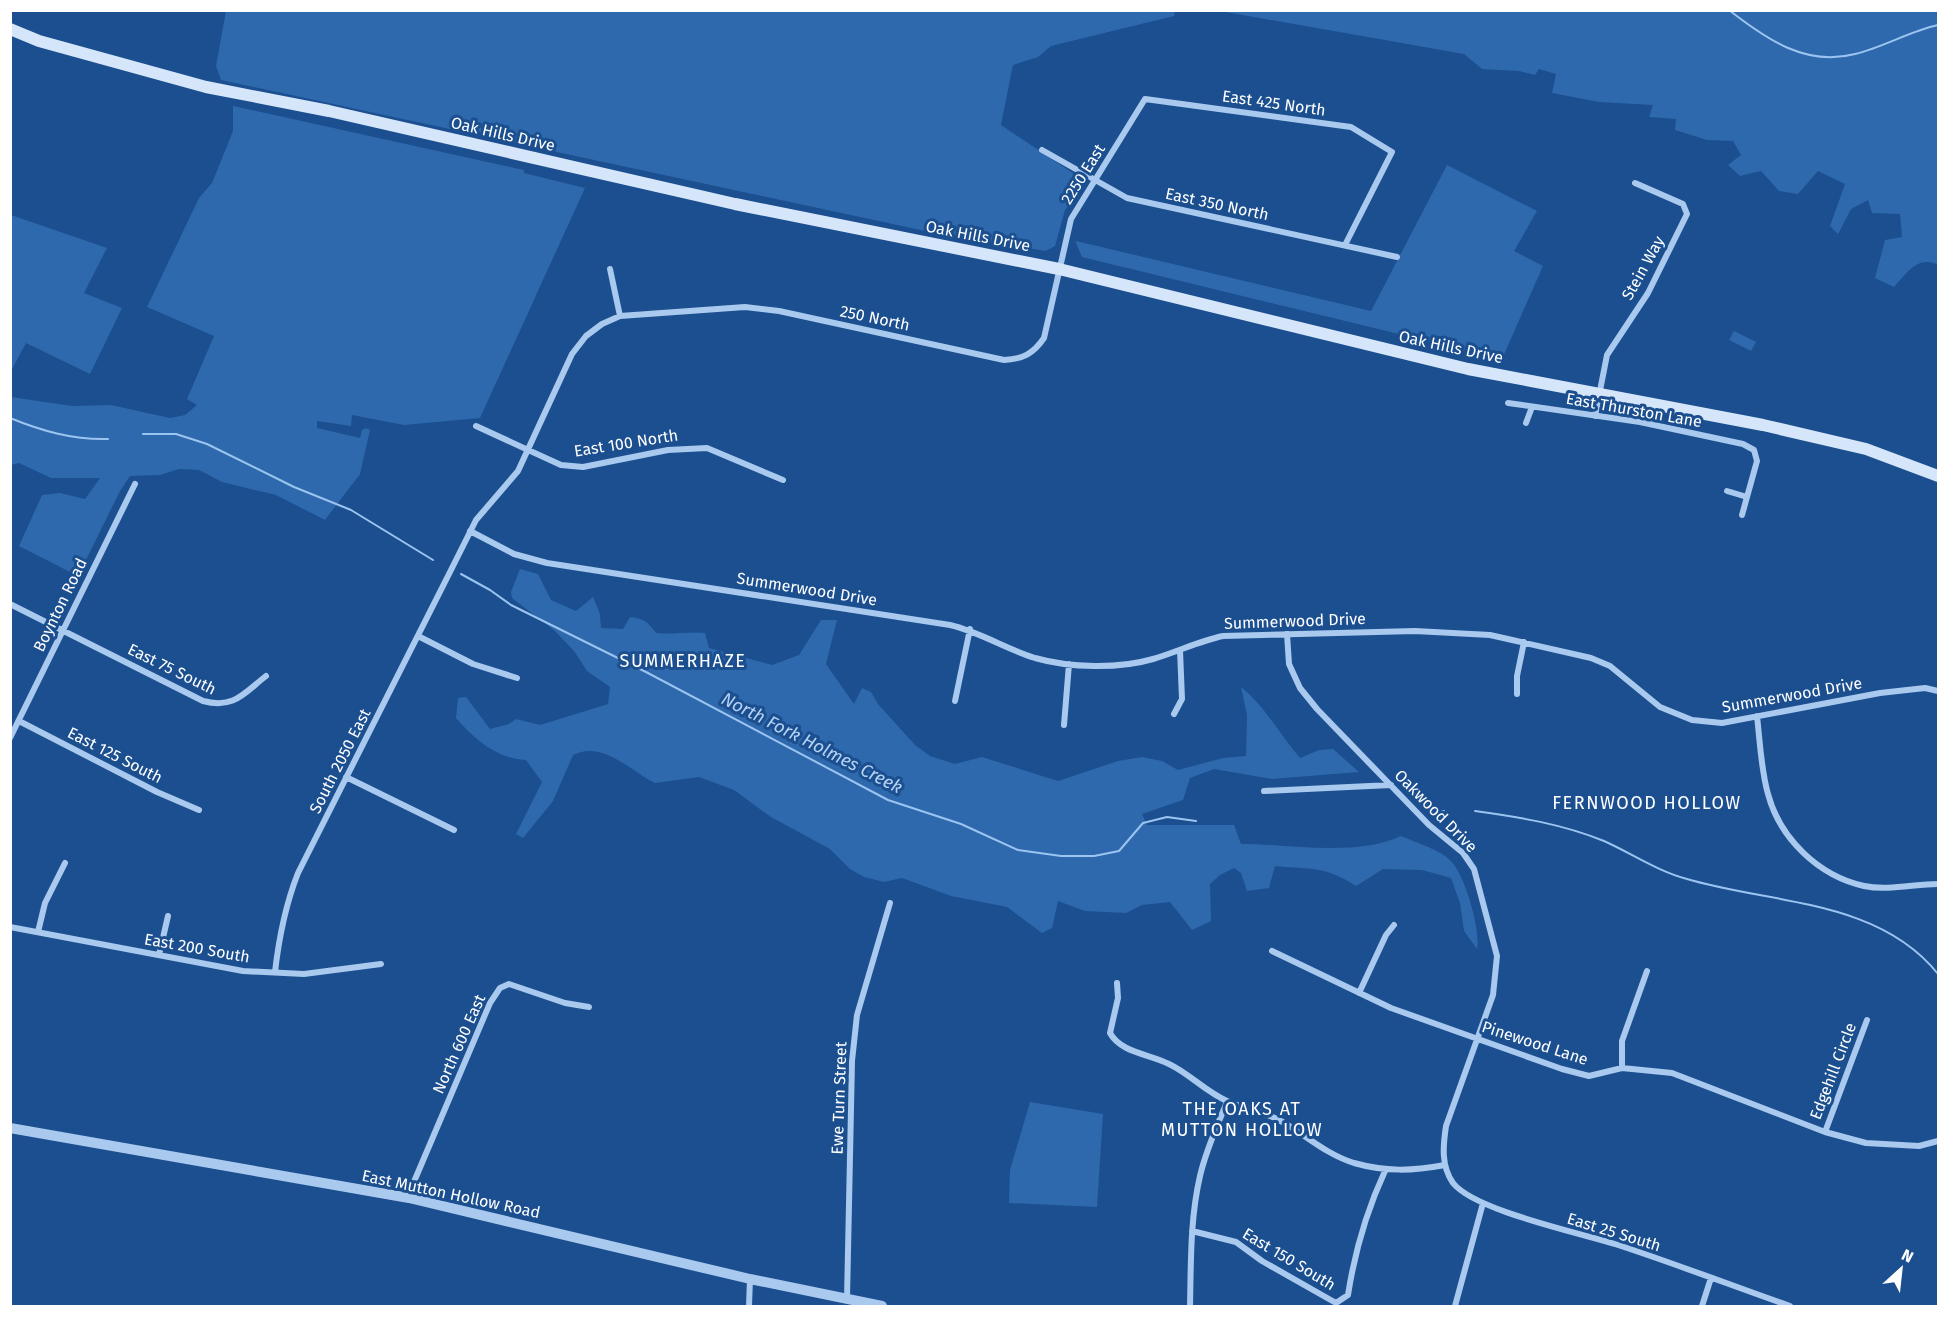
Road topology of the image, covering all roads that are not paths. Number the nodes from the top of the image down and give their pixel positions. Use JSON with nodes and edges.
{"nodes":[{"id":1,"x":10,"y":29,"type":"edge"},
{"id":2,"x":1145,"y":99,"type":"joint"},
{"id":3,"x":1042,"y":150,"type":"dead end"},
{"id":4,"x":1095,"y":181,"type":"junction"},
{"id":5,"x":1635,"y":183,"type":"dead end"},
{"id":6,"x":1345,"y":245,"type":"junction"},
{"id":7,"x":1397,"y":257,"type":"dead end"},
{"id":8,"x":610,"y":269,"type":"dead end"},
{"id":9,"x":1059,"y":269,"type":"junction"},
{"id":10,"x":620,"y":316,"type":"junction"},
{"id":11,"x":1599,"y":392,"type":"junction"},
{"id":12,"x":1508,"y":403,"type":"dead end"},
{"id":13,"x":1532,"y":407,"type":"junction"},
{"id":14,"x":1595,"y":416,"type":"junction"},
{"id":15,"x":1526,"y":423,"type":"dead end"},
{"id":16,"x":476,"y":426,"type":"dead end"},
{"id":17,"x":528,"y":450,"type":"junction"},
{"id":18,"x":1938,"y":476,"type":"edge"},
{"id":19,"x":783,"y":480,"type":"dead end"},
{"id":20,"x":135,"y":484,"type":"dead end"},
{"id":21,"x":1727,"y":491,"type":"dead end"},
{"id":22,"x":1747,"y":497,"type":"junction"},
{"id":23,"x":1742,"y":515,"type":"dead end"},
{"id":24,"x":471,"y":531,"type":"junction"},
{"id":25,"x":10,"y":604,"type":"edge"},
{"id":26,"x":970,"y":629,"type":"junction"},
{"id":27,"x":63,"y":630,"type":"junction"},
{"id":28,"x":1287,"y":634,"type":"junction"},
{"id":29,"x":418,"y":636,"type":"junction"},
{"id":30,"x":1524,"y":642,"type":"junction"},
{"id":31,"x":1180,"y":650,"type":"junction"},
{"id":32,"x":1069,"y":664,"type":"junction"},
{"id":33,"x":266,"y":676,"type":"dead end"},
{"id":34,"x":517,"y":678,"type":"dead end"},
{"id":35,"x":1938,"y":691,"type":"edge"},
{"id":36,"x":1517,"y":694,"type":"dead end"},
{"id":37,"x":955,"y":701,"type":"dead end"},
{"id":38,"x":1174,"y":714,"type":"dead end"},
{"id":39,"x":1757,"y":716,"type":"junction"},
{"id":40,"x":19,"y":721,"type":"junction"},
{"id":41,"x":1064,"y":725,"type":"dead end"},
{"id":42,"x":10,"y":738,"type":"edge"},
{"id":43,"x":346,"y":777,"type":"junction"},
{"id":44,"x":1390,"y":785,"type":"junction"},
{"id":45,"x":1264,"y":791,"type":"dead end"},
{"id":46,"x":200,"y":810,"type":"dead end"},
{"id":47,"x":454,"y":830,"type":"dead end"},
{"id":48,"x":65,"y":863,"type":"dead end"},
{"id":49,"x":1938,"y":884,"type":"edge"},
{"id":50,"x":890,"y":903,"type":"dead end"},
{"id":51,"x":168,"y":916,"type":"dead end"},
{"id":52,"x":1394,"y":925,"type":"dead end"},
{"id":53,"x":10,"y":927,"type":"edge"},
{"id":54,"x":38,"y":932,"type":"junction"},
{"id":55,"x":1272,"y":951,"type":"dead end"},
{"id":56,"x":159,"y":955,"type":"junction"},
{"id":57,"x":381,"y":964,"type":"dead end"},
{"id":58,"x":1647,"y":970,"type":"dead end"},
{"id":59,"x":275,"y":972,"type":"junction"},
{"id":60,"x":1117,"y":983,"type":"dead end"},
{"id":61,"x":1359,"y":993,"type":"junction"},
{"id":62,"x":589,"y":1007,"type":"dead end"},
{"id":63,"x":1867,"y":1020,"type":"dead end"},
{"id":64,"x":1477,"y":1039,"type":"junction"},
{"id":65,"x":1622,"y":1068,"type":"junction"},
{"id":66,"x":1227,"y":1102,"type":"junction"},
{"id":67,"x":10,"y":1128,"type":"edge"},
{"id":68,"x":1825,"y":1132,"type":"junction"},
{"id":69,"x":1938,"y":1142,"type":"edge"},
{"id":70,"x":1445,"y":1165,"type":"junction"},
{"id":71,"x":1385,"y":1171,"type":"junction"},
{"id":72,"x":409,"y":1198,"type":"junction"},
{"id":73,"x":1483,"y":1203,"type":"junction"},
{"id":74,"x":1192,"y":1231,"type":"junction"},
{"id":75,"x":1711,"y":1278,"type":"junction"},
{"id":76,"x":750,"y":1280,"type":"junction"},
{"id":77,"x":847,"y":1299,"type":"junction"},
{"id":78,"x":749,"y":1306,"type":"edge"},
{"id":79,"x":882,"y":1306,"type":"edge"},
{"id":80,"x":1190,"y":1306,"type":"edge"},
{"id":81,"x":1455,"y":1306,"type":"edge"},
{"id":82,"x":1702,"y":1306,"type":"edge"},
{"id":83,"x":1790,"y":1306,"type":"edge"}],
"edges":[{"from":1,"to":9,"type":"main road","name":"Oak Hills Drive"},
{"from":2,"to":4,"type":"street","name":"2250 East"},
{"from":2,"to":6,"type":"street","name":"East 425 North"},
{"from":3,"to":4,"type":"street","name":"East 350 North"},
{"from":4,"to":6,"type":"street","name":"East 350 North"},
{"from":4,"to":9,"type":"street","name":"2250 East"},
{"from":5,"to":11,"type":"street","name":"Stein Way"},
{"from":6,"to":7,"type":"street","name":"East 350 North"},
{"from":8,"to":10,"type":"street"},
{"from":9,"to":10,"type":"street","name":"250 North"},
{"from":9,"to":11,"type":"main road","name":"Oak Hills Drive"},
{"from":10,"to":17,"type":"street","name":"South 2050 East"},
{"from":11,"to":14,"type":"street","name":"Stein Way"},
{"from":11,"to":18,"type":"main road","name":"Oak Hills Drive"},
{"from":12,"to":13,"type":"street","name":"East Thurston Lane"},
{"from":13,"to":14,"type":"street","name":"East Thurston Lane"},
{"from":13,"to":15,"type":"street"},
{"from":14,"to":22,"type":"street","name":"East Thurston Lane"},
{"from":16,"to":17,"type":"street","name":"East 100 North"},
{"from":17,"to":19,"type":"street","name":"East 100 North"},
{"from":17,"to":24,"type":"street","name":"South 2050 East"},
{"from":20,"to":27,"type":"street","name":"Boynton Road"},
{"from":21,"to":22,"type":"street"},
{"from":22,"to":23,"type":"street"},
{"from":24,"to":26,"type":"street","name":"Summerwood Drive"},
{"from":24,"to":29,"type":"street","name":"South 2050 East"},
{"from":25,"to":27,"type":"street"},
{"from":26,"to":32,"type":"street","name":"Summerwood Drive"},
{"from":26,"to":37,"type":"street"},
{"from":27,"to":33,"type":"street","name":"East 75 South"},
{"from":27,"to":40,"type":"street","name":"Boynton Road"},
{"from":28,"to":30,"type":"street","name":"Summerwood Drive"},
{"from":28,"to":31,"type":"street","name":"Summerwood Drive"},
{"from":28,"to":44,"type":"street","name":"Oakwood Drive"},
{"from":29,"to":34,"type":"street"},
{"from":29,"to":43,"type":"street","name":"South 2050 East"},
{"from":30,"to":36,"type":"street"},
{"from":30,"to":39,"type":"street","name":"Summerwood Drive"},
{"from":31,"to":32,"type":"street","name":"Summerwood Drive"},
{"from":31,"to":38,"type":"street"},
{"from":32,"to":41,"type":"street"},
{"from":35,"to":39,"type":"street","name":"Summerwood Drive"},
{"from":39,"to":49,"type":"street"},
{"from":40,"to":42,"type":"street","name":"Boynton Road"},
{"from":40,"to":46,"type":"street","name":"East 125 South"},
{"from":43,"to":47,"type":"street"},
{"from":43,"to":59,"type":"street","name":"South 2050 East"},
{"from":44,"to":45,"type":"street"},
{"from":44,"to":64,"type":"street","name":"Oakwood Drive"},
{"from":48,"to":54,"type":"street"},
{"from":50,"to":77,"type":"street","name":"Ewe Turn Street"},
{"from":51,"to":56,"type":"street"},
{"from":52,"to":61,"type":"street"},
{"from":53,"to":54,"type":"street","name":"East 200 South"},
{"from":54,"to":56,"type":"street","name":"East 200 South"},
{"from":55,"to":61,"type":"street","name":"Pinewood Lane"},
{"from":56,"to":59,"type":"street","name":"East 200 South"},
{"from":57,"to":59,"type":"street","name":"East 200 South"},
{"from":58,"to":65,"type":"street"},
{"from":60,"to":66,"type":"street"},
{"from":61,"to":64,"type":"street","name":"Pinewood Lane"},
{"from":62,"to":72,"type":"street","name":"North 600 East"},
{"from":63,"to":68,"type":"street","name":"Edgehill Circle"},
{"from":64,"to":65,"type":"street","name":"Pinewood Lane"},
{"from":64,"to":70,"type":"street","name":"Oakwood Drive"},
{"from":65,"to":68,"type":"street","name":"Pinewood Lane"},
{"from":66,"to":71,"type":"street"},
{"from":66,"to":74,"type":"street"},
{"from":67,"to":72,"type":"street","name":"East Mutton Hollow Road"},
{"from":68,"to":69,"type":"street","name":"Pinewood Lane"},
{"from":70,"to":71,"type":"street"},
{"from":70,"to":73,"type":"street","name":"East 25 South"},
{"from":71,"to":74,"type":"street","name":"East 150 South"},
{"from":72,"to":76,"type":"street","name":"East Mutton Hollow Road"},
{"from":73,"to":75,"type":"street","name":"East 25 South"},
{"from":73,"to":81,"type":"street"},
{"from":74,"to":80,"type":"street"},
{"from":75,"to":82,"type":"street"},
{"from":75,"to":83,"type":"street","name":"East 25 South"},
{"from":76,"to":77,"type":"street","name":"East Mutton Hollow Road"},
{"from":76,"to":78,"type":"street"},
{"from":77,"to":79,"type":"street","name":"East Mutton Hollow Road"}]}
